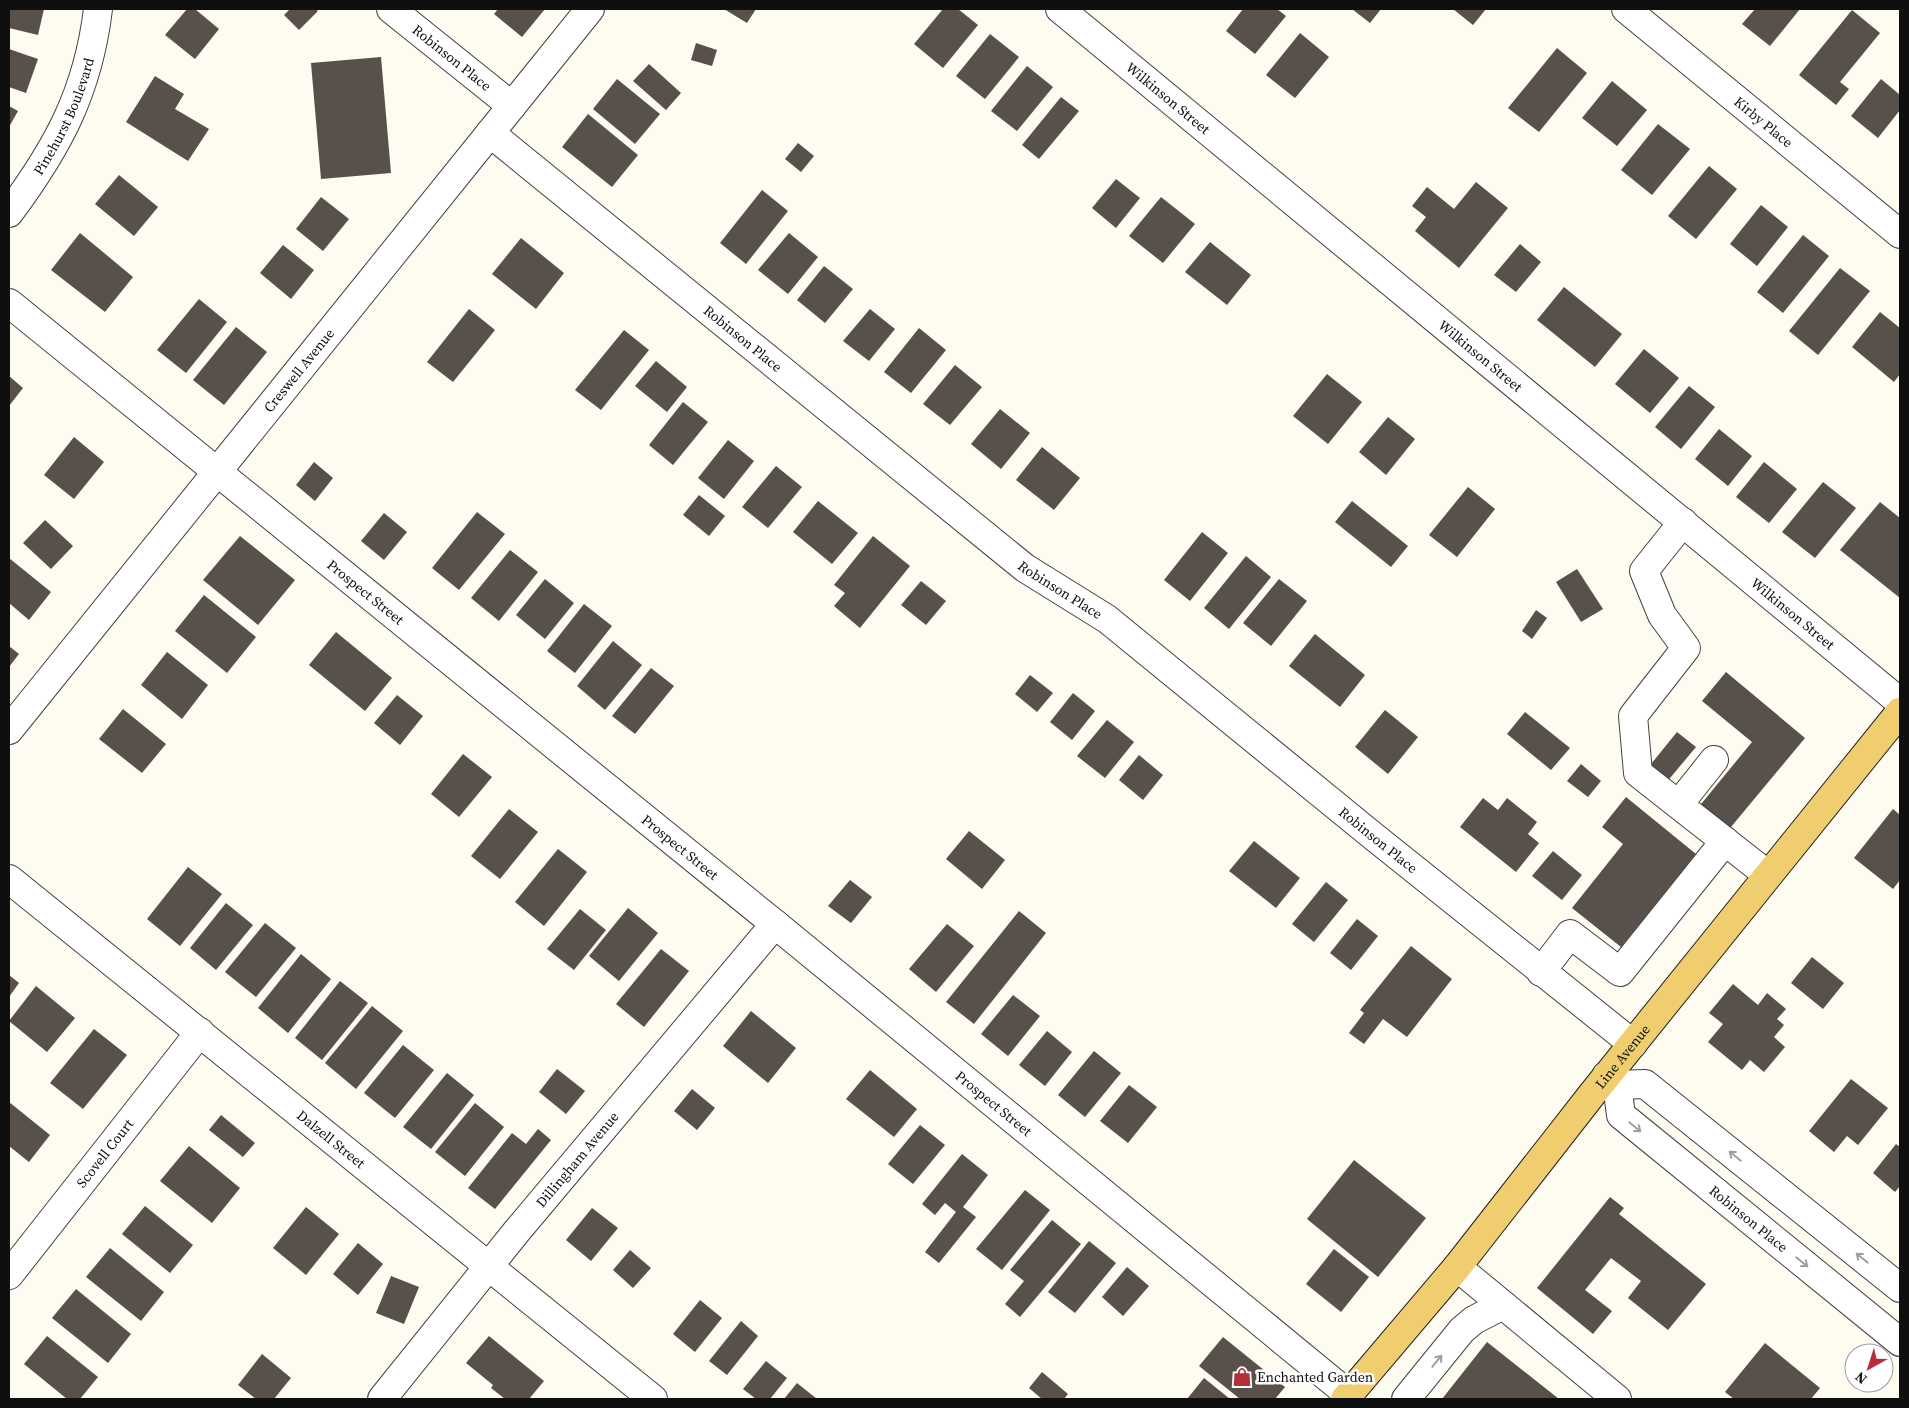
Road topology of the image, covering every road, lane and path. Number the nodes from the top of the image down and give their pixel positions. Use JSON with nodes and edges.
{"nodes":[{"id":1,"x":98,"y":9,"type":"edge"},
{"id":2,"x":391,"y":9,"type":"edge"},
{"id":3,"x":590,"y":9,"type":"edge"},
{"id":4,"x":1060,"y":9,"type":"edge"},
{"id":5,"x":1626,"y":9,"type":"edge"},
{"id":6,"x":512,"y":106,"type":"junction"},
{"id":7,"x":490,"y":133,"type":"junction"},
{"id":8,"x":9,"y":213,"type":"edge"},
{"id":9,"x":1900,"y":234,"type":"edge"},
{"id":10,"x":9,"y":302,"type":"edge"},
{"id":11,"x":217,"y":471,"type":"junction"},
{"id":12,"x":1683,"y":522,"type":"junction"},
{"id":13,"x":1900,"y":702,"type":"edge"},
{"id":14,"x":1900,"y":712,"type":"edge"},
{"id":15,"x":9,"y":730,"type":"edge"},
{"id":16,"x":1714,"y":760,"type":"dead end"},
{"id":17,"x":1679,"y":804,"type":"junction"},
{"id":18,"x":1724,"y":841,"type":"junction"},
{"id":19,"x":1768,"y":875,"type":"junction"},
{"id":20,"x":9,"y":879,"type":"edge"},
{"id":21,"x":775,"y":924,"type":"junction"},
{"id":22,"x":1540,"y":972,"type":"junction"},
{"id":23,"x":200,"y":1032,"type":"junction"},
{"id":24,"x":1632,"y":1044,"type":"junction"},
{"id":25,"x":1611,"y":1081,"type":"junction"},
{"id":26,"x":489,"y":1267,"type":"junction"},
{"id":27,"x":1457,"y":1267,"type":"junction"},
{"id":28,"x":9,"y":1274,"type":"edge"},
{"id":29,"x":1900,"y":1288,"type":"edge"},
{"id":30,"x":1503,"y":1305,"type":"junction"},
{"id":31,"x":1900,"y":1342,"type":"edge"},
{"id":32,"x":1346,"y":1397,"type":"edge"},
{"id":33,"x":1613,"y":1398,"type":"edge"},
{"id":34,"x":382,"y":1399,"type":"edge"},
{"id":35,"x":653,"y":1399,"type":"edge"},
{"id":36,"x":1406,"y":1399,"type":"edge"}],
"edges":[{"from":1,"to":8,"type":"street","name":"Pinehurst Boulevard"},
{"from":2,"to":6,"type":"street","name":"Robinson Place"},
{"from":3,"to":6,"type":"street","name":"Creswell Avenue"},
{"from":4,"to":12,"type":"street","name":"Wilkinson Street"},
{"from":5,"to":9,"type":"street","name":"Kirby Place"},
{"from":6,"to":7,"type":"street","name":"Creswell Avenue"},
{"from":7,"to":11,"type":"street","name":"Creswell Avenue"},
{"from":7,"to":22,"type":"street","name":"Robinson Place"},
{"from":10,"to":11,"type":"street","name":"Prospect Street"},
{"from":11,"to":15,"type":"street","name":"Creswell Avenue"},
{"from":11,"to":21,"type":"street","name":"Prospect Street"},
{"from":12,"to":13,"type":"street","name":"Wilkinson Street"},
{"from":12,"to":17,"type":"street"},
{"from":14,"to":19,"type":"main road","name":"Line Avenue"},
{"from":16,"to":17,"type":"street"},
{"from":17,"to":18,"type":"street"},
{"from":18,"to":19,"type":"street"},
{"from":18,"to":22,"type":"street"},
{"from":19,"to":24,"type":"main road","name":"Line Avenue"},
{"from":20,"to":23,"type":"street","name":"Dalzell Street"},
{"from":21,"to":26,"type":"street","name":"Dillingham Avenue"},
{"from":21,"to":32,"type":"street","name":"Prospect Street"},
{"from":22,"to":24,"type":"street","name":"Robinson Place"},
{"from":23,"to":26,"type":"street","name":"Dalzell Street"},
{"from":23,"to":28,"type":"street","name":"Scovell Court"},
{"from":24,"to":25,"type":"main road","name":"Line Avenue"},
{"from":25,"to":27,"type":"main road","name":"Line Avenue"},
{"from":29,"to":25,"type":"street","one_way":true},
{"from":25,"to":31,"type":"street","name":"Robinson Place","one_way":true},
{"from":26,"to":34,"type":"street","name":"Dillingham Avenue"},
{"from":26,"to":35,"type":"street","name":"Dalzell Street"},
{"from":27,"to":30,"type":"street"},
{"from":27,"to":32,"type":"main road","name":"Line Avenue"},
{"from":30,"to":33,"type":"street"},
{"from":36,"to":30,"type":"street","one_way":true}]}
